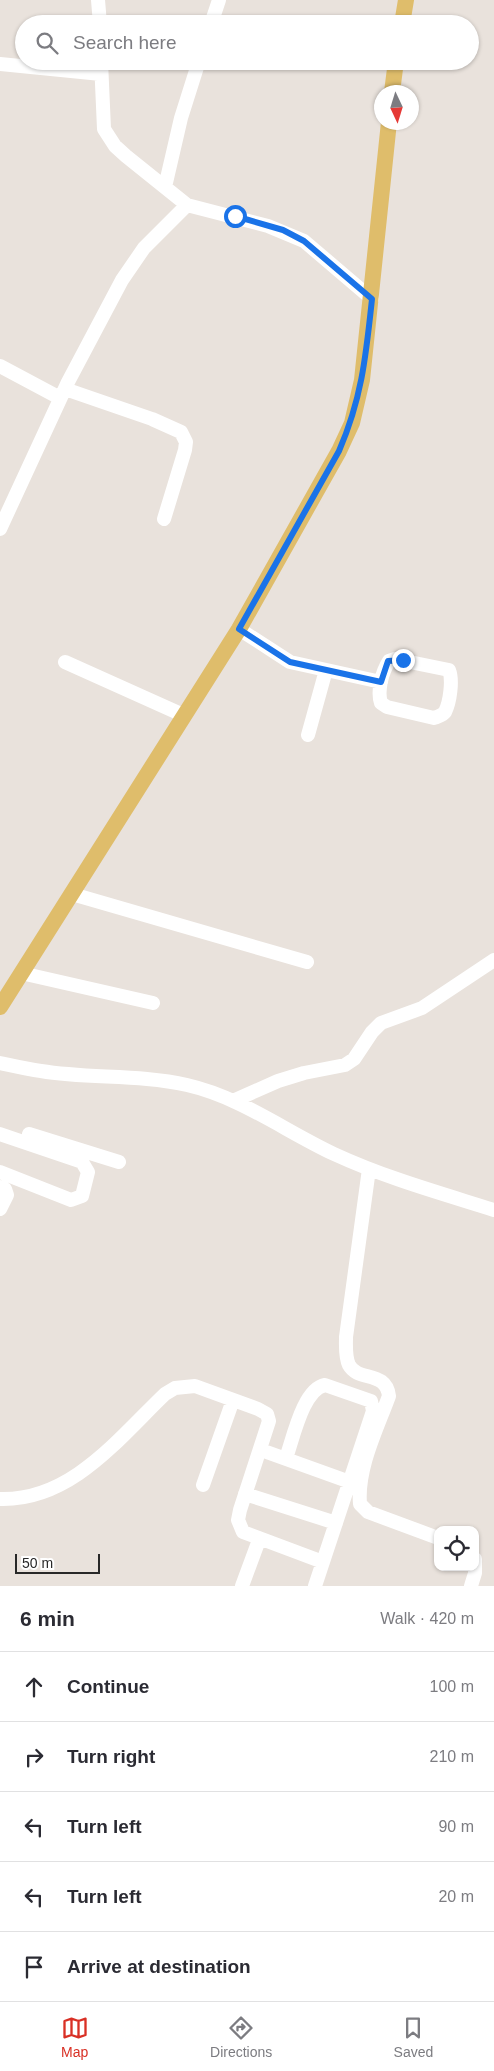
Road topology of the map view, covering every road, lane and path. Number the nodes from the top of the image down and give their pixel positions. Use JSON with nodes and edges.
{"nodes":[{"id":1,"x":98,"y":0,"type":"edge"},
{"id":2,"x":219,"y":0,"type":"edge"},
{"id":3,"x":406,"y":0,"type":"edge"},
{"id":4,"x":99,"y":15,"type":"edge"},
{"id":5,"x":214,"y":15,"type":"edge"},
{"id":6,"x":404,"y":15,"type":"edge"},
{"id":7,"x":0,"y":64,"type":"edge"},
{"id":8,"x":15,"y":65,"type":"edge"},
{"id":9,"x":101,"y":70,"type":"edge"},
{"id":10,"x":196,"y":70,"type":"edge"},
{"id":11,"x":395,"y":70,"type":"edge"},
{"id":12,"x":393,"y":85,"type":"edge"},
{"id":13,"x":388,"y":130,"type":"edge"},
{"id":14,"x":164,"y":188,"type":"junction"},
{"id":15,"x":187,"y":205,"type":"junction"},
{"id":16,"x":372,"y":299,"type":"junction"},
{"id":17,"x":0,"y":366,"type":"edge"},
{"id":18,"x":63,"y":393,"type":"junction"},
{"id":19,"x":164,"y":518,"type":"dead end"},
{"id":20,"x":0,"y":529,"type":"edge"},
{"id":21,"x":239,"y":629,"type":"junction"},
{"id":22,"x":64,"y":662,"type":"dead end"},
{"id":23,"x":326,"y":670,"type":"junction"},
{"id":24,"x":381,"y":682,"type":"junction"},
{"id":25,"x":183,"y":715,"type":"junction"},
{"id":26,"x":308,"y":735,"type":"dead end"},
{"id":27,"x":72,"y":894,"type":"junction"},
{"id":28,"x":494,"y":960,"type":"edge"},
{"id":29,"x":307,"y":962,"type":"dead end"},
{"id":30,"x":21,"y":973,"type":"junction"},
{"id":31,"x":153,"y":1003,"type":"dead end"},
{"id":32,"x":0,"y":1007,"type":"edge"},
{"id":33,"x":0,"y":1063,"type":"edge"},
{"id":34,"x":233,"y":1101,"type":"junction"},
{"id":35,"x":0,"y":1125,"type":"edge"},
{"id":36,"x":0,"y":1134,"type":"edge"},
{"id":37,"x":119,"y":1162,"type":"dead end"},
{"id":38,"x":369,"y":1169,"type":"junction"},
{"id":39,"x":0,"y":1172,"type":"edge"},
{"id":40,"x":0,"y":1187,"type":"edge"},
{"id":41,"x":0,"y":1209,"type":"edge"},
{"id":42,"x":494,"y":1209,"type":"edge"},
{"id":43,"x":233,"y":1400,"type":"junction"},
{"id":44,"x":261,"y":1450,"type":"junction"},
{"id":45,"x":286,"y":1458,"type":"junction"},
{"id":46,"x":350,"y":1482,"type":"junction"},
{"id":47,"x":203,"y":1485,"type":"dead end"},
{"id":48,"x":245,"y":1494,"type":"junction"},
{"id":49,"x":0,"y":1499,"type":"edge"},
{"id":50,"x":336,"y":1523,"type":"junction"},
{"id":51,"x":434,"y":1537,"type":"edge"},
{"id":52,"x":260,"y":1540,"type":"junction"},
{"id":53,"x":323,"y":1562,"type":"junction"},
{"id":54,"x":475,"y":1571,"type":"edge"},
{"id":55,"x":242,"y":1586,"type":"edge"},
{"id":56,"x":315,"y":1586,"type":"edge"},
{"id":57,"x":471,"y":1586,"type":"edge"}],
"edges":[{"from":1,"to":4,"type":"street"},
{"from":2,"to":5,"type":"street"},
{"from":3,"to":6,"type":"main road"},
{"from":7,"to":8,"type":"street"},
{"from":9,"to":14,"type":"street"},
{"from":10,"to":14,"type":"street"},
{"from":11,"to":12,"type":"main road"},
{"from":13,"to":16,"type":"main road"},
{"from":14,"to":15,"type":"street"},
{"from":15,"to":16,"type":"street"},
{"from":15,"to":18,"type":"street"},
{"from":16,"to":21,"type":"main road"},
{"from":17,"to":18,"type":"street"},
{"from":18,"to":19,"type":"street"},
{"from":18,"to":20,"type":"street"},
{"from":21,"to":23,"type":"street"},
{"from":21,"to":25,"type":"main road"},
{"from":22,"to":25,"type":"street"},
{"from":23,"to":24,"type":"street"},
{"from":23,"to":26,"type":"street"},
{"from":24,"to":24,"type":"street"},
{"from":25,"to":27,"type":"main road"},
{"from":27,"to":29,"type":"street"},
{"from":27,"to":30,"type":"main road"},
{"from":28,"to":34,"type":"street"},
{"from":30,"to":31,"type":"street"},
{"from":30,"to":32,"type":"main road"},
{"from":33,"to":34,"type":"street"},
{"from":34,"to":38,"type":"street"},
{"from":35,"to":37,"type":"street"},
{"from":36,"to":39,"type":"street"},
{"from":38,"to":42,"type":"street"},
{"from":38,"to":51,"type":"street"},
{"from":40,"to":41,"type":"street"},
{"from":43,"to":44,"type":"street"},
{"from":43,"to":47,"type":"street"},
{"from":43,"to":49,"type":"street"},
{"from":44,"to":45,"type":"street"},
{"from":44,"to":48,"type":"street"},
{"from":45,"to":46,"type":"street"},
{"from":45,"to":46,"type":"street"},
{"from":46,"to":50,"type":"street"},
{"from":48,"to":50,"type":"street"},
{"from":48,"to":52,"type":"street"},
{"from":50,"to":53,"type":"street"},
{"from":52,"to":53,"type":"street"},
{"from":52,"to":55,"type":"street"},
{"from":53,"to":56,"type":"street"},
{"from":54,"to":57,"type":"street"}]}
